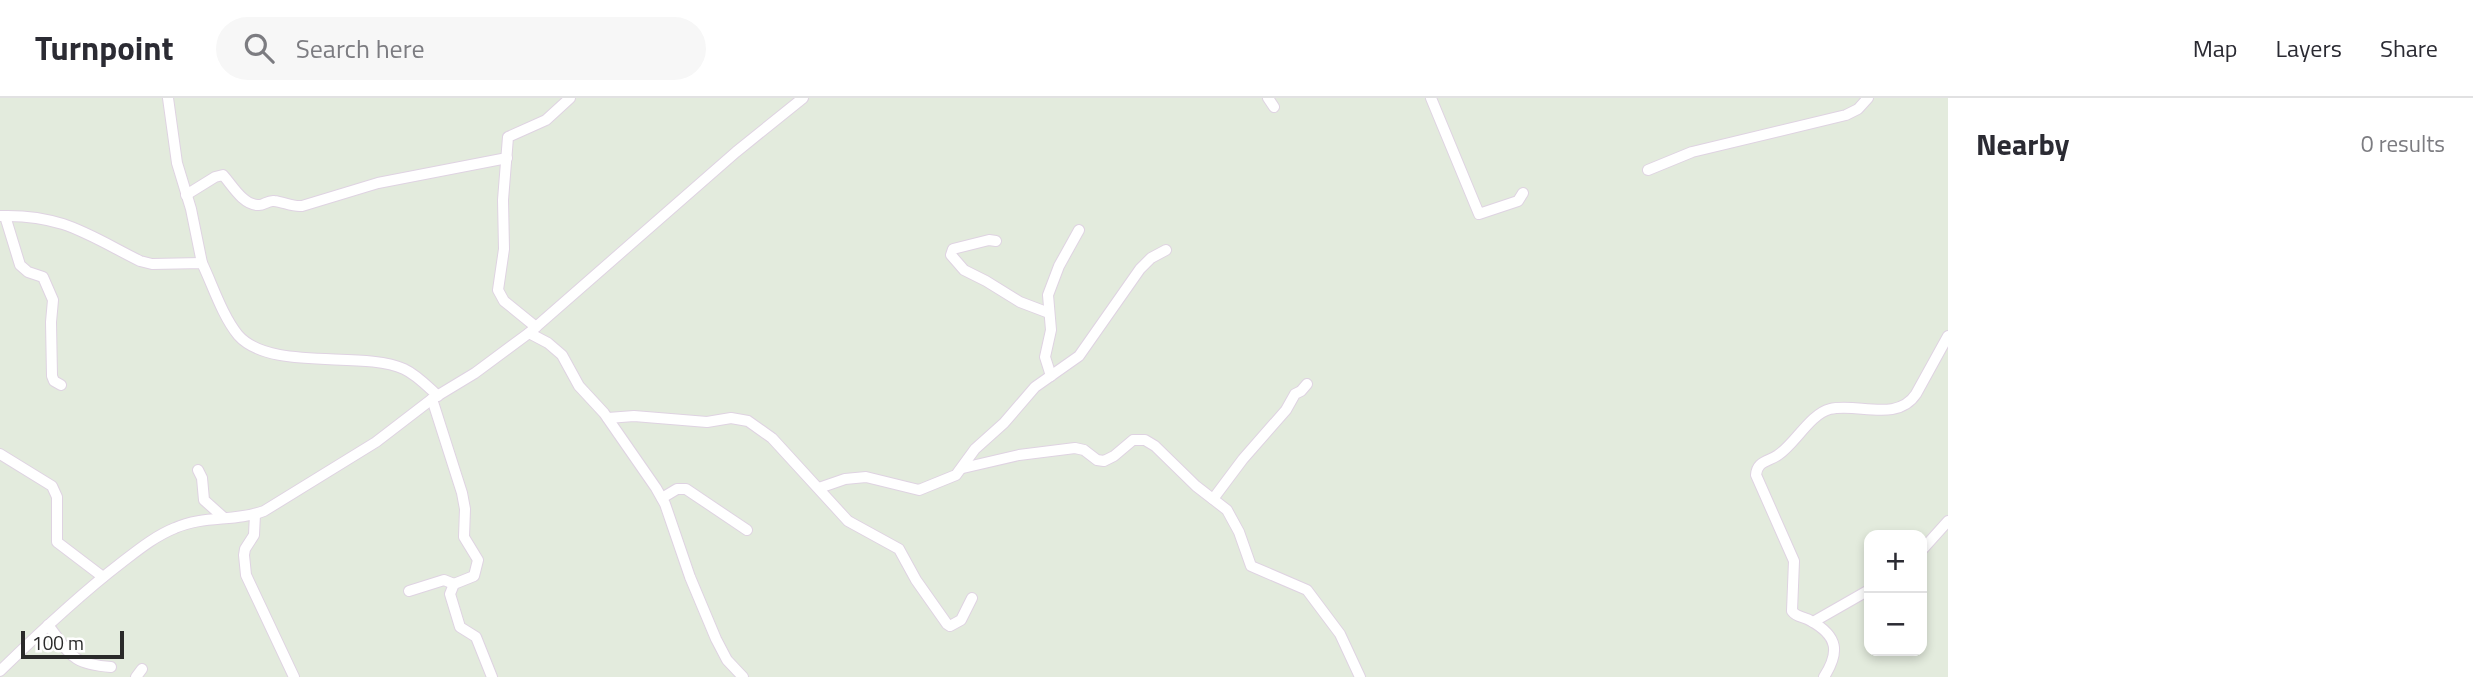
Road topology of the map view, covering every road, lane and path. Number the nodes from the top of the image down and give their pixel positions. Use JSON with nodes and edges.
{"nodes":[{"id":1,"x":168,"y":98,"type":"edge"},
{"id":2,"x":570,"y":98,"type":"edge"},
{"id":3,"x":803,"y":98,"type":"edge"},
{"id":4,"x":1430,"y":98,"type":"edge"},
{"id":5,"x":1868,"y":98,"type":"edge"},
{"id":6,"x":507,"y":158,"type":"junction"},
{"id":7,"x":1648,"y":170,"type":"dead end"},
{"id":8,"x":1523,"y":194,"type":"dead end"},
{"id":9,"x":186,"y":195,"type":"junction"},
{"id":10,"x":2,"y":216,"type":"edge"},
{"id":11,"x":1080,"y":230,"type":"dead end"},
{"id":12,"x":996,"y":242,"type":"dead end"},
{"id":13,"x":1166,"y":250,"type":"dead end"},
{"id":14,"x":202,"y":263,"type":"junction"},
{"id":15,"x":1049,"y":313,"type":"junction"},
{"id":16,"x":532,"y":330,"type":"junction"},
{"id":17,"x":1948,"y":336,"type":"edge"},
{"id":18,"x":1051,"y":376,"type":"junction"},
{"id":19,"x":1307,"y":384,"type":"dead end"},
{"id":20,"x":61,"y":385,"type":"dead end"},
{"id":21,"x":435,"y":397,"type":"junction"},
{"id":22,"x":608,"y":418,"type":"junction"},
{"id":23,"x":0,"y":454,"type":"edge"},
{"id":24,"x":963,"y":468,"type":"junction"},
{"id":25,"x":198,"y":470,"type":"dead end"},
{"id":26,"x":819,"y":488,"type":"junction"},
{"id":27,"x":662,"y":498,"type":"junction"},
{"id":28,"x":1213,"y":499,"type":"junction"},
{"id":29,"x":254,"y":514,"type":"junction"},
{"id":30,"x":223,"y":517,"type":"junction"},
{"id":31,"x":1948,"y":521,"type":"edge"},
{"id":32,"x":747,"y":530,"type":"dead end"},
{"id":33,"x":1927,"y":544,"type":"edge"},
{"id":34,"x":103,"y":578,"type":"junction"},
{"id":35,"x":454,"y":584,"type":"junction"},
{"id":36,"x":409,"y":591,"type":"dead end"},
{"id":37,"x":1864,"y":593,"type":"edge"},
{"id":38,"x":972,"y":598,"type":"dead end"},
{"id":39,"x":1813,"y":622,"type":"junction"},
{"id":40,"x":48,"y":625,"type":"junction"},
{"id":41,"x":110,"y":667,"type":"dead end"},
{"id":42,"x":0,"y":671,"type":"edge"},
{"id":43,"x":293,"y":677,"type":"edge"},
{"id":44,"x":492,"y":677,"type":"edge"},
{"id":45,"x":743,"y":677,"type":"edge"},
{"id":46,"x":1360,"y":677,"type":"edge"},
{"id":47,"x":1824,"y":677,"type":"edge"}],
"edges":[{"from":1,"to":9,"type":"street"},
{"from":2,"to":6,"type":"street"},
{"from":3,"to":16,"type":"street"},
{"from":4,"to":8,"type":"street"},
{"from":5,"to":7,"type":"street"},
{"from":6,"to":9,"type":"street"},
{"from":6,"to":16,"type":"street"},
{"from":9,"to":14,"type":"street"},
{"from":10,"to":14,"type":"street"},
{"from":10,"to":20,"type":"street"},
{"from":11,"to":15,"type":"street"},
{"from":12,"to":15,"type":"street"},
{"from":13,"to":18,"type":"street"},
{"from":14,"to":21,"type":"street"},
{"from":15,"to":18,"type":"street"},
{"from":16,"to":21,"type":"street"},
{"from":16,"to":22,"type":"street"},
{"from":17,"to":39,"type":"street"},
{"from":18,"to":24,"type":"street"},
{"from":19,"to":28,"type":"street"},
{"from":21,"to":29,"type":"street"},
{"from":21,"to":35,"type":"street"},
{"from":22,"to":26,"type":"street"},
{"from":22,"to":27,"type":"street"},
{"from":23,"to":34,"type":"street"},
{"from":24,"to":26,"type":"street"},
{"from":24,"to":28,"type":"street"},
{"from":25,"to":30,"type":"street"},
{"from":26,"to":38,"type":"street"},
{"from":27,"to":32,"type":"street"},
{"from":27,"to":45,"type":"street"},
{"from":28,"to":46,"type":"street"},
{"from":29,"to":30,"type":"street"},
{"from":29,"to":43,"type":"street"},
{"from":30,"to":34,"type":"street"},
{"from":31,"to":33,"type":"street"},
{"from":34,"to":40,"type":"street"},
{"from":35,"to":36,"type":"street"},
{"from":35,"to":44,"type":"street"},
{"from":37,"to":39,"type":"street"},
{"from":39,"to":47,"type":"street"},
{"from":40,"to":41,"type":"street"},
{"from":40,"to":42,"type":"street"}]}
